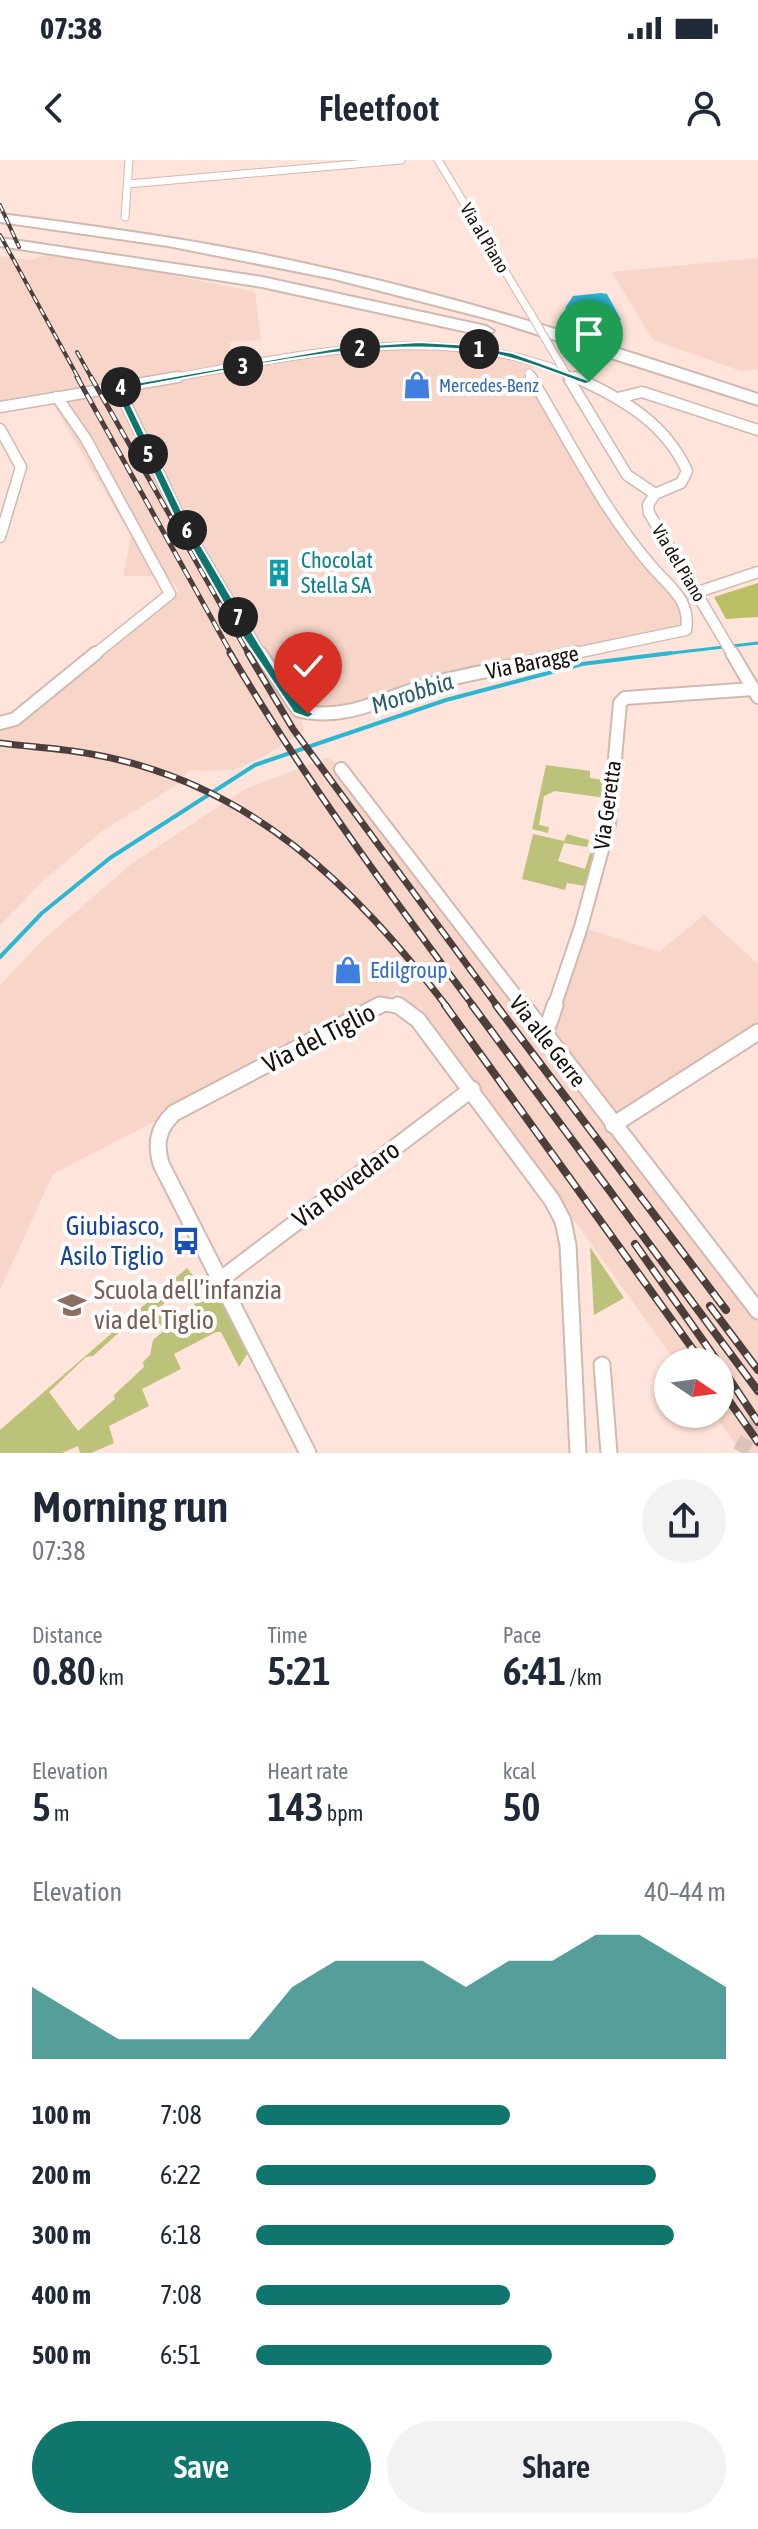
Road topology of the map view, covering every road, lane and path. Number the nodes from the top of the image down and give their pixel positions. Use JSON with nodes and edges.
{"nodes":[{"id":1,"x":129,"y":160,"type":"edge"},
{"id":2,"x":401,"y":160,"type":"edge"},
{"id":3,"x":438,"y":160,"type":"edge"},
{"id":4,"x":128,"y":184,"type":"junction"},
{"id":5,"x":125,"y":217,"type":"dead end"},
{"id":6,"x":0,"y":218,"type":"edge"},
{"id":7,"x":0,"y":227,"type":"edge"},
{"id":8,"x":0,"y":233,"type":"edge"},
{"id":9,"x":0,"y":242,"type":"edge"},
{"id":10,"x":532,"y":316,"type":"joint"},
{"id":11,"x":589,"y":346,"type":"junction"},
{"id":12,"x":631,"y":370,"type":"junction"},
{"id":13,"x":529,"y":373,"type":"dead end"},
{"id":14,"x":118,"y":387,"type":"junction"},
{"id":15,"x":57,"y":397,"type":"junction"},
{"id":16,"x":618,"y":398,"type":"junction"},
{"id":17,"x":758,"y":400,"type":"edge"},
{"id":18,"x":0,"y":407,"type":"edge"},
{"id":19,"x":758,"y":412,"type":"edge"},
{"id":20,"x":0,"y":429,"type":"edge"},
{"id":21,"x":758,"y":430,"type":"edge"},
{"id":22,"x":655,"y":494,"type":"junction"},
{"id":23,"x":0,"y":537,"type":"edge"},
{"id":24,"x":758,"y":572,"type":"edge"},
{"id":25,"x":698,"y":594,"type":"junction"},
{"id":26,"x":681,"y":595,"type":"junction"},
{"id":27,"x":756,"y":693,"type":"edge"},
{"id":28,"x":0,"y":723,"type":"edge"},
{"id":29,"x":341,"y":769,"type":"dead end"},
{"id":30,"x":540,"y":1032,"type":"junction"},
{"id":31,"x":758,"y":1032,"type":"edge"},
{"id":32,"x":472,"y":1089,"type":"junction"},
{"id":33,"x":613,"y":1125,"type":"junction"},
{"id":34,"x":220,"y":1280,"type":"junction"},
{"id":35,"x":758,"y":1311,"type":"edge"},
{"id":36,"x":602,"y":1365,"type":"dead end"},
{"id":37,"x":308,"y":1453,"type":"edge"},
{"id":38,"x":578,"y":1453,"type":"edge"},
{"id":39,"x":609,"y":1453,"type":"edge"}],
"edges":[{"from":1,"to":4,"type":"street"},
{"from":2,"to":4,"type":"street"},
{"from":3,"to":10,"type":"street","name":"Via al Piano"},
{"from":4,"to":5,"type":"street"},
{"from":6,"to":11,"type":"highway"},
{"from":7,"to":11,"type":"highway"},
{"from":8,"to":12,"type":"highway"},
{"from":9,"to":12,"type":"highway"},
{"from":10,"to":22,"type":"street","name":"Via del Piano","bridge":true},
{"from":11,"to":17,"type":"highway"},
{"from":12,"to":19,"type":"highway"},
{"from":13,"to":26,"type":"street"},
{"from":14,"to":15,"type":"street"},
{"from":14,"to":16,"type":"street"},
{"from":14,"to":26,"type":"street","name":"Via Baragge"},
{"from":15,"to":18,"type":"street"},
{"from":15,"to":28,"type":"street"},
{"from":16,"to":21,"type":"street"},
{"from":16,"to":22,"type":"street"},
{"from":20,"to":23,"type":"street"},
{"from":22,"to":25,"type":"street","name":"Via del Piano"},
{"from":24,"to":25,"type":"street"},
{"from":25,"to":26,"type":"street"},
{"from":25,"to":27,"type":"street","name":"Via del Piano"},
{"from":27,"to":30,"type":"street","name":"Via Geretta"},
{"from":29,"to":30,"type":"street","name":"Via alle Gerre"},
{"from":30,"to":33,"type":"street","name":"Via alle Gerre"},
{"from":31,"to":33,"type":"street"},
{"from":32,"to":34,"type":"street","name":"Via Rovedaro"},
{"from":32,"to":34,"type":"street","name":"Via del Tiglio"},
{"from":32,"to":38,"type":"street","name":"Via del Tiglio"},
{"from":33,"to":35,"type":"street","name":"Via alle Gerre"},
{"from":34,"to":37,"type":"street","name":"Via del Tiglio"},
{"from":36,"to":39,"type":"street"}]}
